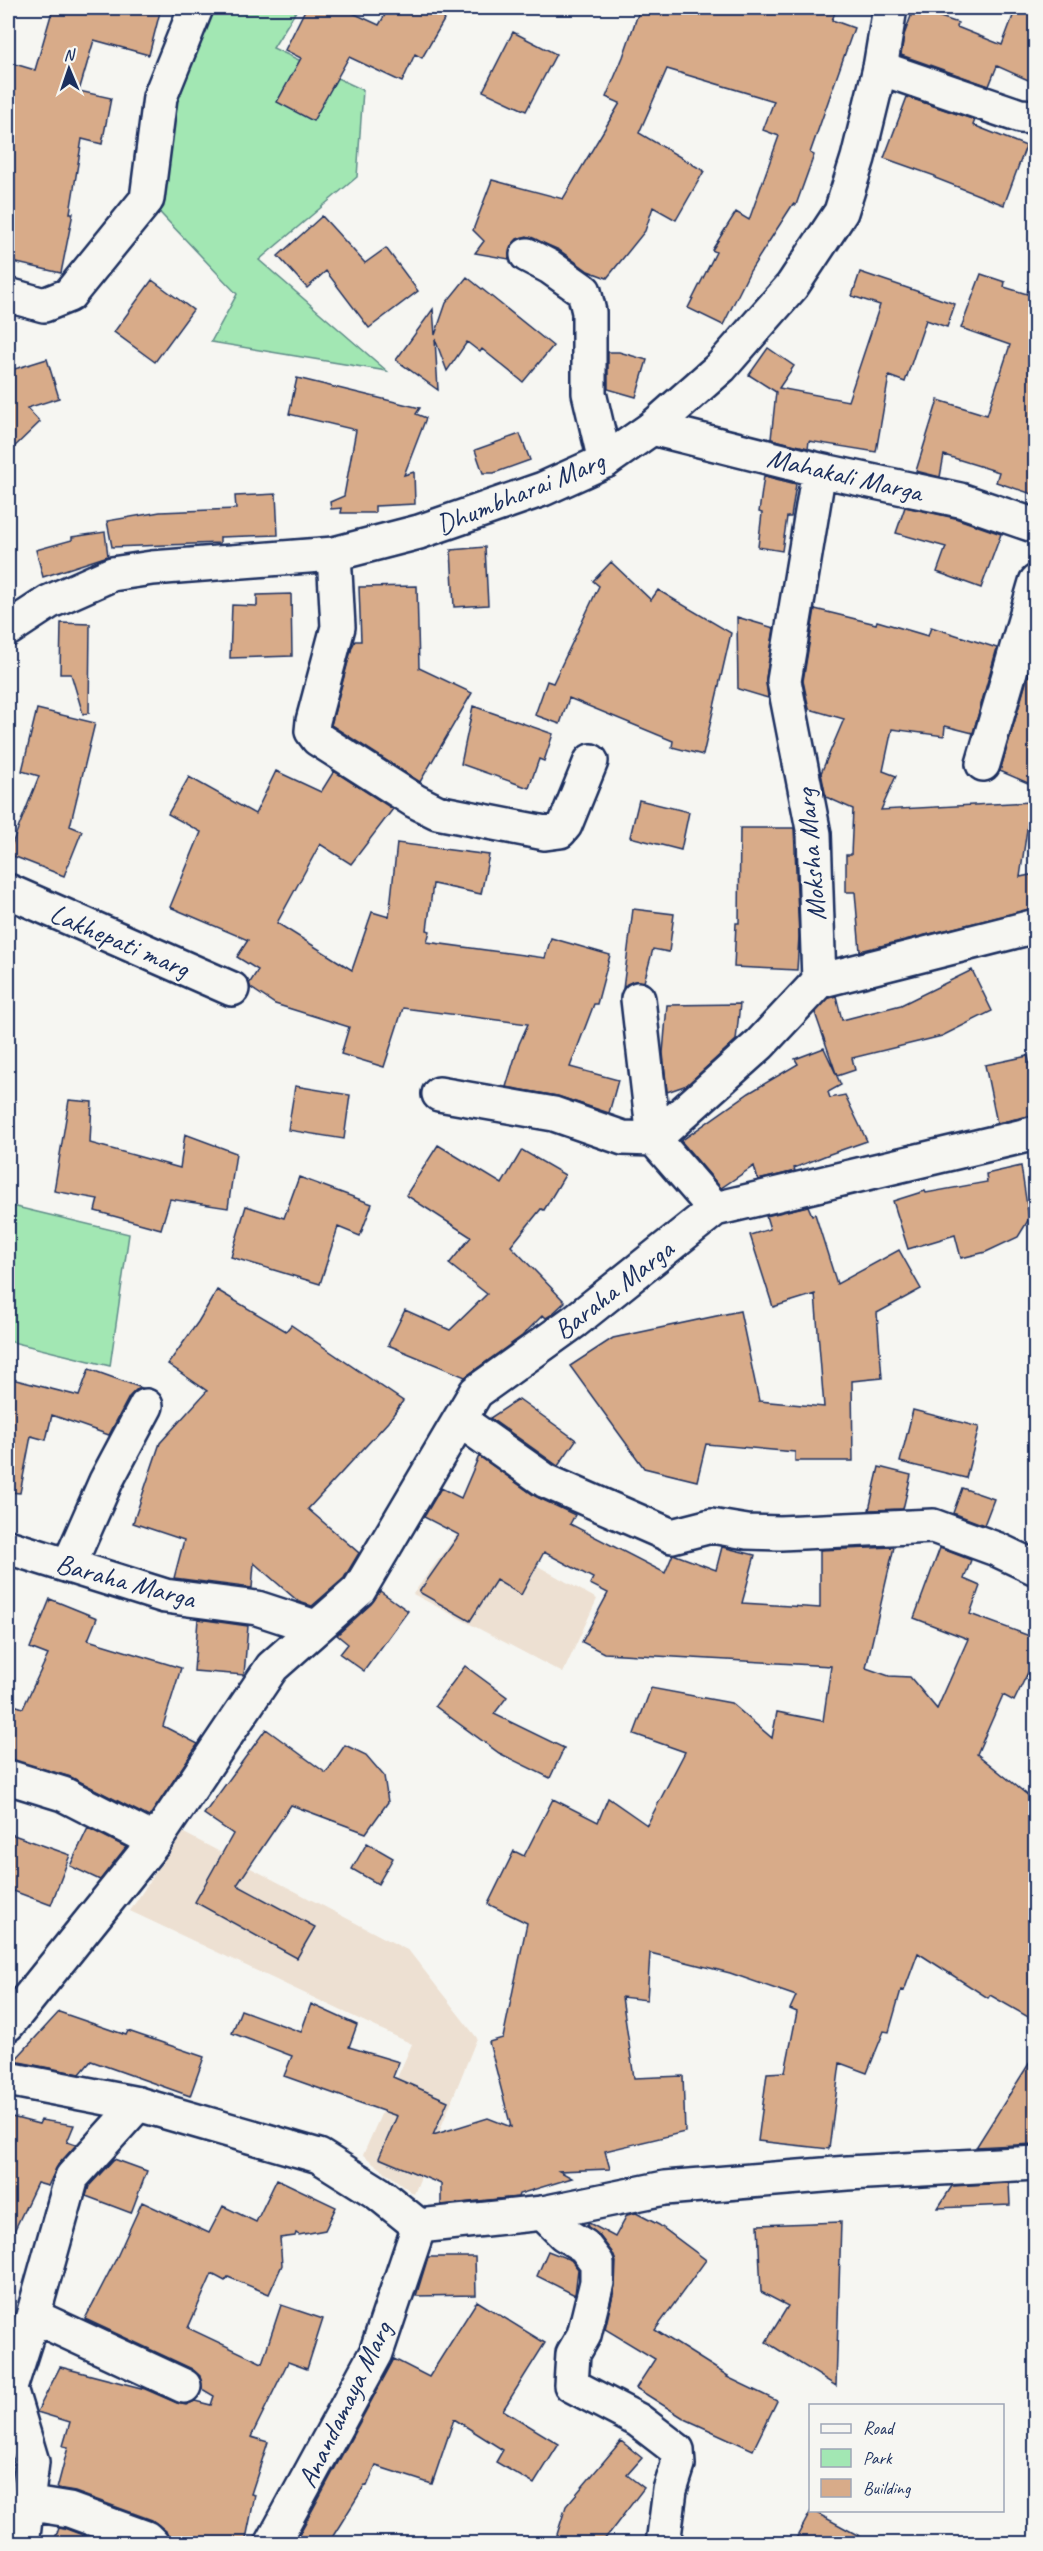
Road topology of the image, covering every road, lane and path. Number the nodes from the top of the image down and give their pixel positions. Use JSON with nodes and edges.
{"nodes":[{"id":1,"x":196,"y":8,"type":"edge"},
{"id":2,"x":890,"y":8,"type":"edge"},
{"id":3,"x":880,"y":68,"type":"junction"},
{"id":4,"x":1035,"y":117,"type":"edge"},
{"id":5,"x":528,"y":255,"type":"dead end"},
{"id":6,"x":8,"y":295,"type":"edge"},
{"id":7,"x":652,"y":428,"type":"junction"},
{"id":8,"x":605,"y":461,"type":"junction"},
{"id":9,"x":819,"y":470,"type":"junction"},
{"id":10,"x":1035,"y":526,"type":"edge"},
{"id":11,"x":334,"y":554,"type":"junction"},
{"id":12,"x":1035,"y":582,"type":"edge"},
{"id":13,"x":8,"y":629,"type":"edge"},
{"id":14,"x":591,"y":761,"type":"dead end"},
{"id":15,"x":983,"y":764,"type":"dead end"},
{"id":16,"x":8,"y":891,"type":"edge"},
{"id":17,"x":1035,"y":927,"type":"edge"},
{"id":18,"x":819,"y":981,"type":"junction"},
{"id":19,"x":232,"y":989,"type":"dead end"},
{"id":20,"x":638,"y":999,"type":"dead end"},
{"id":21,"x":439,"y":1094,"type":"dead end"},
{"id":22,"x":1035,"y":1133,"type":"edge"},
{"id":23,"x":654,"y":1139,"type":"junction"},
{"id":24,"x":715,"y":1209,"type":"junction"},
{"id":25,"x":146,"y":1406,"type":"dead end"},
{"id":26,"x":461,"y":1421,"type":"junction"},
{"id":27,"x":8,"y":1547,"type":"edge"},
{"id":28,"x":69,"y":1565,"type":"junction"},
{"id":29,"x":1035,"y":1568,"type":"edge"},
{"id":30,"x":315,"y":1627,"type":"junction"},
{"id":31,"x":8,"y":1777,"type":"edge"},
{"id":32,"x":155,"y":1841,"type":"junction"},
{"id":33,"x":8,"y":2024,"type":"edge"},
{"id":34,"x":8,"y":2079,"type":"edge"},
{"id":35,"x":138,"y":2104,"type":"junction"},
{"id":36,"x":1035,"y":2163,"type":"edge"},
{"id":37,"x":543,"y":2213,"type":"junction"},
{"id":38,"x":419,"y":2226,"type":"junction"},
{"id":39,"x":33,"y":2316,"type":"junction"},
{"id":40,"x":183,"y":2386,"type":"dead end"},
{"id":41,"x":26,"y":2503,"type":"junction"},
{"id":42,"x":22,"y":2544,"type":"edge"},
{"id":43,"x":152,"y":2544,"type":"edge"},
{"id":44,"x":272,"y":2544,"type":"edge"},
{"id":45,"x":663,"y":2544,"type":"edge"}],
"edges":[{"from":1,"to":6,"type":"street"},
{"from":2,"to":3,"type":"street","name":"Dhumbharai Marg"},
{"from":3,"to":4,"type":"street"},
{"from":3,"to":7,"type":"street","name":"Dhumbharai Marg"},
{"from":5,"to":8,"type":"street"},
{"from":7,"to":8,"type":"street","name":"Dhumbharai Marg"},
{"from":7,"to":9,"type":"street","name":"Mahakali Marga"},
{"from":8,"to":11,"type":"street","name":"Dhumbharai Marg"},
{"from":9,"to":10,"type":"street","name":"Mahakali Marga"},
{"from":9,"to":18,"type":"street","name":"Moksha Marg"},
{"from":11,"to":13,"type":"street","name":"Dhumbharai Marg"},
{"from":11,"to":14,"type":"street"},
{"from":12,"to":15,"type":"street"},
{"from":16,"to":19,"type":"street","name":"Lakhepati marg"},
{"from":17,"to":18,"type":"street"},
{"from":18,"to":23,"type":"street"},
{"from":20,"to":23,"type":"street"},
{"from":21,"to":23,"type":"street"},
{"from":22,"to":24,"type":"street","name":"Baraha Marga"},
{"from":23,"to":24,"type":"street"},
{"from":24,"to":26,"type":"street","name":"Baraha Marga"},
{"from":25,"to":28,"type":"street"},
{"from":26,"to":29,"type":"street"},
{"from":26,"to":30,"type":"street","name":"Baraha Marga"},
{"from":27,"to":28,"type":"street","name":"Baraha Marga"},
{"from":28,"to":30,"type":"street","name":"Baraha Marga"},
{"from":30,"to":32,"type":"street","name":"Baraha Marga"},
{"from":31,"to":32,"type":"street"},
{"from":32,"to":33,"type":"street","name":"Baraha Marga"},
{"from":34,"to":35,"type":"street"},
{"from":35,"to":38,"type":"street"},
{"from":35,"to":39,"type":"street"},
{"from":36,"to":37,"type":"street"},
{"from":37,"to":38,"type":"street"},
{"from":37,"to":45,"type":"street"},
{"from":38,"to":44,"type":"street","name":"Anandamaya Marg"},
{"from":39,"to":40,"type":"street"},
{"from":39,"to":41,"type":"street"},
{"from":41,"to":42,"type":"street"},
{"from":41,"to":43,"type":"street"}]}
